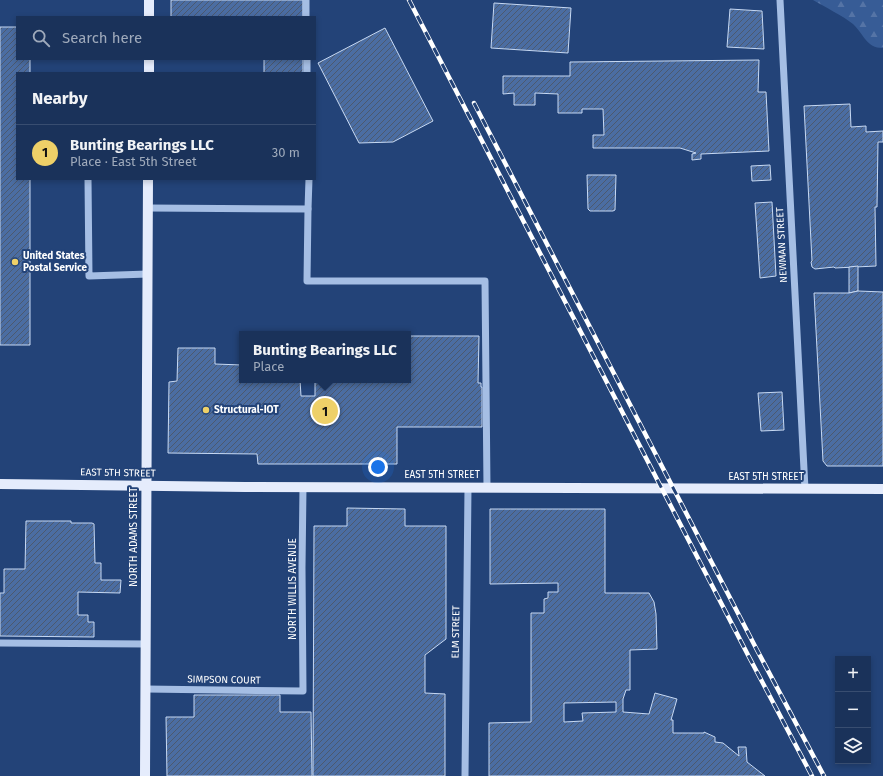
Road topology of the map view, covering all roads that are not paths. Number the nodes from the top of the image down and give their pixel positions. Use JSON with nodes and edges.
{"nodes":[{"id":1,"x":149,"y":0,"type":"edge"},
{"id":2,"x":306,"y":0,"type":"edge"},
{"id":3,"x":780,"y":0,"type":"edge"},
{"id":4,"x":149,"y":16,"type":"edge"},
{"id":5,"x":306,"y":16,"type":"edge"},
{"id":6,"x":149,"y":60,"type":"edge"},
{"id":7,"x":307,"y":60,"type":"edge"},
{"id":8,"x":149,"y":72,"type":"edge"},
{"id":9,"x":307,"y":72,"type":"edge"},
{"id":10,"x":88,"y":180,"type":"edge"},
{"id":11,"x":148,"y":180,"type":"edge"},
{"id":12,"x":309,"y":180,"type":"edge"},
{"id":13,"x":148,"y":208,"type":"junction"},
{"id":14,"x":308,"y":209,"type":"junction"},
{"id":15,"x":148,"y":274,"type":"junction"},
{"id":16,"x":0,"y":484,"type":"edge"},
{"id":17,"x":146,"y":486,"type":"junction"},
{"id":18,"x":303,"y":487,"type":"junction"},
{"id":19,"x":468,"y":488,"type":"junction"},
{"id":20,"x":488,"y":488,"type":"junction"},
{"id":21,"x":805,"y":489,"type":"junction"},
{"id":22,"x":883,"y":489,"type":"edge"},
{"id":23,"x":0,"y":643,"type":"edge"},
{"id":24,"x":146,"y":644,"type":"junction"},
{"id":25,"x":146,"y":689,"type":"junction"},
{"id":26,"x":303,"y":691,"type":"joint"},
{"id":27,"x":145,"y":776,"type":"edge"},
{"id":28,"x":465,"y":776,"type":"edge"}],
"edges":[{"from":1,"to":4,"type":"main road"},
{"from":2,"to":5,"type":"street"},
{"from":3,"to":21,"type":"street","name":"NEWMAN STREET"},
{"from":6,"to":8,"type":"main road"},
{"from":7,"to":9,"type":"street"},
{"from":10,"to":15,"type":"street"},
{"from":11,"to":13,"type":"main road","name":"NORTH ADAMS STREET"},
{"from":12,"to":14,"type":"street"},
{"from":13,"to":14,"type":"street"},
{"from":13,"to":15,"type":"main road","name":"NORTH ADAMS STREET"},
{"from":14,"to":20,"type":"street"},
{"from":15,"to":17,"type":"main road","name":"NORTH ADAMS STREET"},
{"from":16,"to":17,"type":"main road","name":"EAST 5TH STREET"},
{"from":17,"to":18,"type":"main road","name":"EAST 5TH STREET"},
{"from":17,"to":24,"type":"main road","name":"NORTH ADAMS STREET"},
{"from":18,"to":19,"type":"main road","name":"EAST 5TH STREET"},
{"from":18,"to":26,"type":"street","name":"NORTH WILLIS AVENUE"},
{"from":19,"to":20,"type":"main road","name":"EAST 5TH STREET"},
{"from":19,"to":28,"type":"street","name":"ELM STREET"},
{"from":20,"to":21,"type":"main road","name":"EAST 5TH STREET"},
{"from":21,"to":22,"type":"main road","name":"EAST 5TH STREET"},
{"from":23,"to":24,"type":"street"},
{"from":24,"to":25,"type":"main road","name":"NORTH ADAMS STREET"},
{"from":25,"to":26,"type":"street","name":"SIMPSON COURT"},
{"from":25,"to":27,"type":"main road","name":"NORTH ADAMS STREET"}]}
